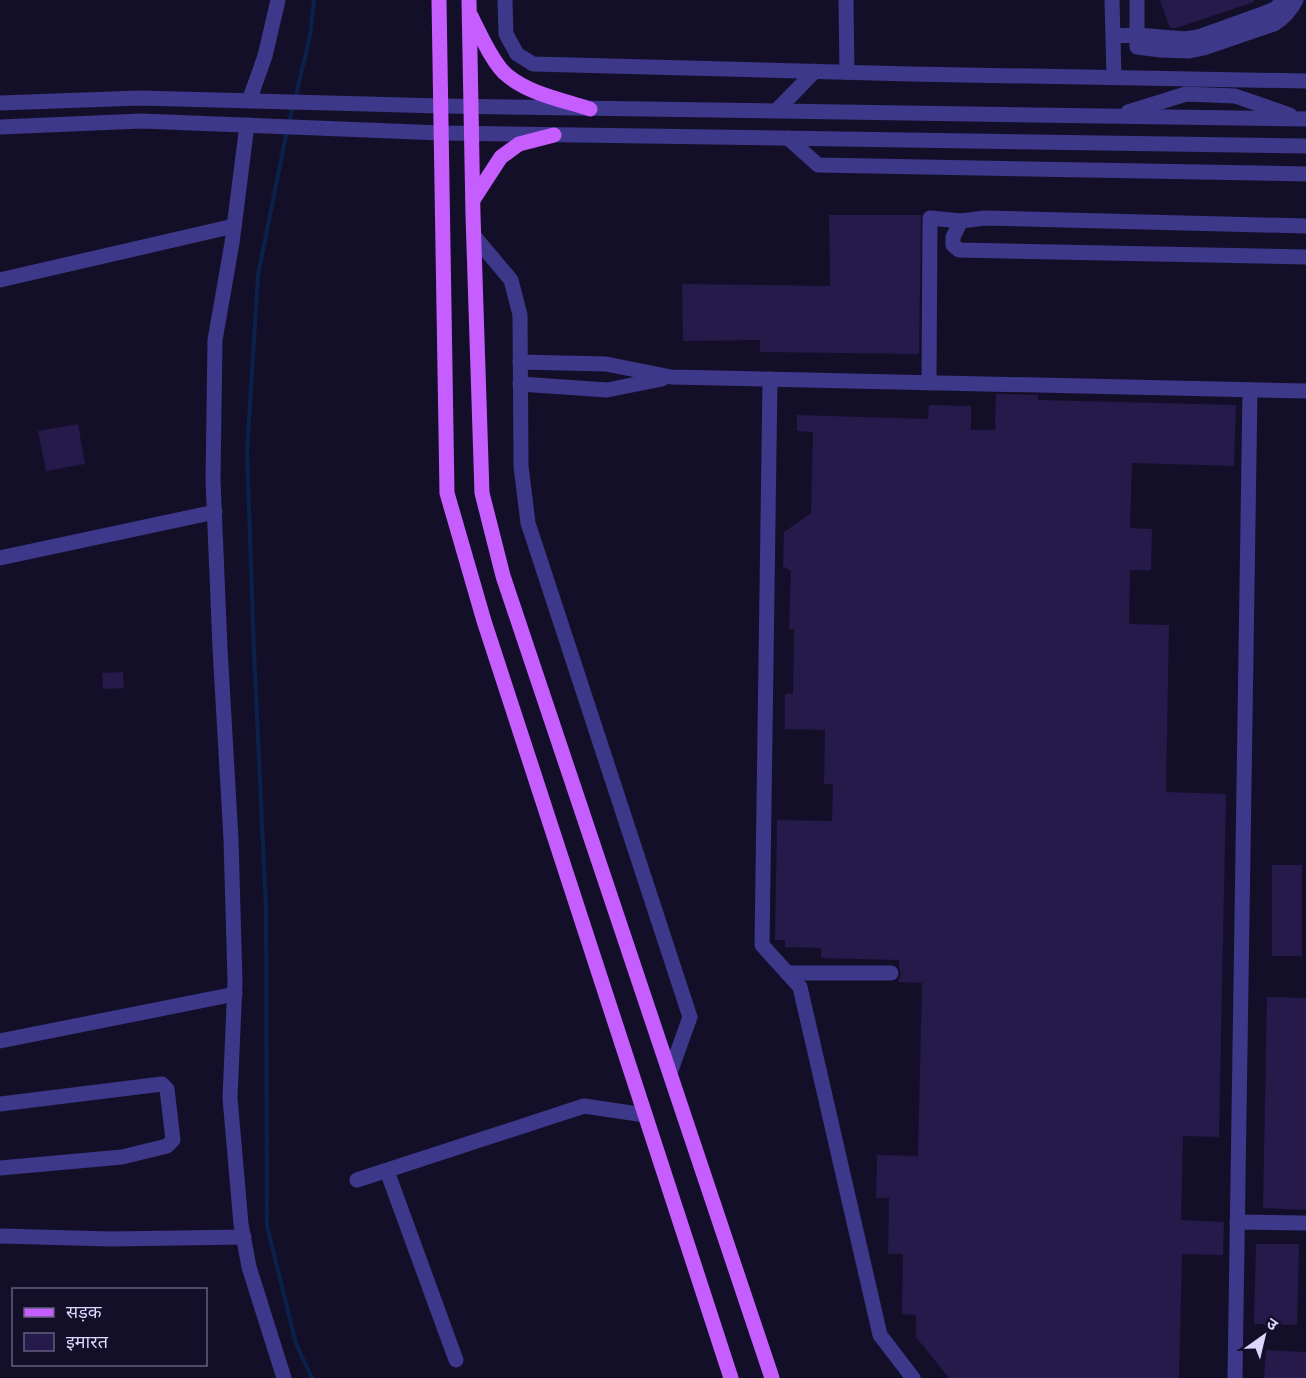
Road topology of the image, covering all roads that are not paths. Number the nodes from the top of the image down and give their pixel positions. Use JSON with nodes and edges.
{"nodes":[{"id":1,"x":278,"y":0,"type":"edge"},
{"id":2,"x":439,"y":0,"type":"edge"},
{"id":3,"x":505,"y":0,"type":"edge"},
{"id":4,"x":846,"y":0,"type":"edge"},
{"id":5,"x":1112,"y":0,"type":"edge"},
{"id":6,"x":1137,"y":0,"type":"edge"},
{"id":7,"x":1284,"y":0,"type":"edge"},
{"id":8,"x":1296,"y":0,"type":"edge"},
{"id":9,"x":470,"y":7,"type":"edge"},
{"id":10,"x":1137,"y":35,"type":"junction"},
{"id":11,"x":1113,"y":36,"type":"junction"},
{"id":12,"x":815,"y":71,"type":"junction"},
{"id":13,"x":847,"y":72,"type":"junction"},
{"id":14,"x":1114,"y":78,"type":"junction"},
{"id":15,"x":1306,"y":81,"type":"edge"},
{"id":16,"x":249,"y":101,"type":"junction"},
{"id":17,"x":0,"y":104,"type":"edge"},
{"id":18,"x":441,"y":106,"type":"junction"},
{"id":19,"x":471,"y":107,"type":"junction"},
{"id":20,"x":590,"y":109,"type":"junction"},
{"id":21,"x":776,"y":111,"type":"junction"},
{"id":22,"x":1114,"y":117,"type":"junction"},
{"id":23,"x":1304,"y":119,"type":"edge"},
{"id":24,"x":247,"y":125,"type":"junction"},
{"id":25,"x":0,"y":127,"type":"edge"},
{"id":26,"x":441,"y":133,"type":"junction"},
{"id":27,"x":472,"y":133,"type":"junction"},
{"id":28,"x":554,"y":135,"type":"junction"},
{"id":29,"x":788,"y":138,"type":"junction"},
{"id":30,"x":1306,"y":146,"type":"edge"},
{"id":31,"x":1306,"y":174,"type":"edge"},
{"id":32,"x":473,"y":200,"type":"junction"},
{"id":33,"x":961,"y":221,"type":"junction"},
{"id":34,"x":234,"y":226,"type":"junction"},
{"id":35,"x":1306,"y":226,"type":"edge"},
{"id":36,"x":474,"y":236,"type":"junction"},
{"id":37,"x":1306,"y":257,"type":"edge"},
{"id":38,"x":0,"y":280,"type":"edge"},
{"id":39,"x":520,"y":362,"type":"junction"},
{"id":40,"x":671,"y":377,"type":"junction"},
{"id":41,"x":770,"y":379,"type":"junction"},
{"id":42,"x":929,"y":383,"type":"junction"},
{"id":43,"x":520,"y":384,"type":"junction"},
{"id":44,"x":1250,"y":390,"type":"junction"},
{"id":45,"x":1306,"y":391,"type":"edge"},
{"id":46,"x":215,"y":512,"type":"junction"},
{"id":47,"x":0,"y":558,"type":"edge"},
{"id":48,"x":787,"y":973,"type":"junction"},
{"id":49,"x":891,"y":973,"type":"dead end"},
{"id":50,"x":235,"y":994,"type":"junction"},
{"id":51,"x":0,"y":1041,"type":"edge"},
{"id":52,"x":670,"y":1073,"type":"junction"},
{"id":53,"x":0,"y":1104,"type":"edge"},
{"id":54,"x":645,"y":1115,"type":"junction"},
{"id":55,"x":0,"y":1168,"type":"edge"},
{"id":56,"x":387,"y":1171,"type":"junction"},
{"id":57,"x":357,"y":1180,"type":"dead end"},
{"id":58,"x":1237,"y":1222,"type":"junction"},
{"id":59,"x":1306,"y":1223,"type":"edge"},
{"id":60,"x":0,"y":1236,"type":"edge"},
{"id":61,"x":244,"y":1237,"type":"junction"},
{"id":62,"x":456,"y":1360,"type":"dead end"},
{"id":63,"x":284,"y":1378,"type":"edge"},
{"id":64,"x":731,"y":1378,"type":"edge"},
{"id":65,"x":772,"y":1378,"type":"edge"},
{"id":66,"x":913,"y":1378,"type":"edge"},
{"id":67,"x":1235,"y":1378,"type":"edge"}],
"edges":[{"from":1,"to":16,"type":"street"},
{"from":2,"to":18,"type":"main road"},
{"from":3,"to":12,"type":"street"},
{"from":4,"to":13,"type":"street"},
{"from":5,"to":11,"type":"street"},
{"from":6,"to":10,"type":"street"},
{"from":7,"to":10,"type":"street"},
{"from":8,"to":10,"type":"street"},
{"from":9,"to":19,"type":"main road"},
{"from":9,"to":20,"type":"main road"},
{"from":10,"to":11,"type":"street"},
{"from":11,"to":14,"type":"street"},
{"from":12,"to":13,"type":"street"},
{"from":12,"to":21,"type":"street"},
{"from":13,"to":14,"type":"street"},
{"from":14,"to":15,"type":"street"},
{"from":16,"to":17,"type":"street"},
{"from":16,"to":18,"type":"street"},
{"from":18,"to":19,"type":"street"},
{"from":18,"to":26,"type":"main road"},
{"from":19,"to":20,"type":"street"},
{"from":19,"to":27,"type":"main road"},
{"from":20,"to":21,"type":"street"},
{"from":21,"to":22,"type":"street"},
{"from":22,"to":23,"type":"street"},
{"from":22,"to":23,"type":"street"},
{"from":24,"to":25,"type":"street"},
{"from":24,"to":26,"type":"street"},
{"from":24,"to":34,"type":"street"},
{"from":26,"to":27,"type":"street"},
{"from":26,"to":54,"type":"main road"},
{"from":27,"to":28,"type":"street"},
{"from":27,"to":32,"type":"main road"},
{"from":28,"to":29,"type":"street"},
{"from":28,"to":32,"type":"main road"},
{"from":29,"to":30,"type":"street"},
{"from":29,"to":31,"type":"street"},
{"from":32,"to":36,"type":"main road"},
{"from":33,"to":35,"type":"street"},
{"from":33,"to":37,"type":"street"},
{"from":33,"to":42,"type":"street"},
{"from":34,"to":38,"type":"street"},
{"from":34,"to":46,"type":"street"},
{"from":36,"to":39,"type":"street"},
{"from":36,"to":52,"type":"main road"},
{"from":39,"to":40,"type":"street"},
{"from":39,"to":43,"type":"street"},
{"from":40,"to":41,"type":"street"},
{"from":40,"to":43,"type":"street"},
{"from":41,"to":42,"type":"street"},
{"from":41,"to":48,"type":"street"},
{"from":42,"to":44,"type":"street"},
{"from":43,"to":52,"type":"street"},
{"from":44,"to":45,"type":"street"},
{"from":44,"to":58,"type":"street"},
{"from":46,"to":47,"type":"street"},
{"from":46,"to":50,"type":"street"},
{"from":48,"to":49,"type":"street"},
{"from":48,"to":66,"type":"street"},
{"from":50,"to":51,"type":"street"},
{"from":50,"to":61,"type":"street"},
{"from":52,"to":65,"type":"main road"},
{"from":53,"to":55,"type":"street"},
{"from":54,"to":56,"type":"street"},
{"from":54,"to":64,"type":"main road"},
{"from":56,"to":57,"type":"street"},
{"from":56,"to":62,"type":"street"},
{"from":58,"to":59,"type":"street"},
{"from":58,"to":67,"type":"street"},
{"from":60,"to":61,"type":"street"},
{"from":61,"to":63,"type":"street"}]}
